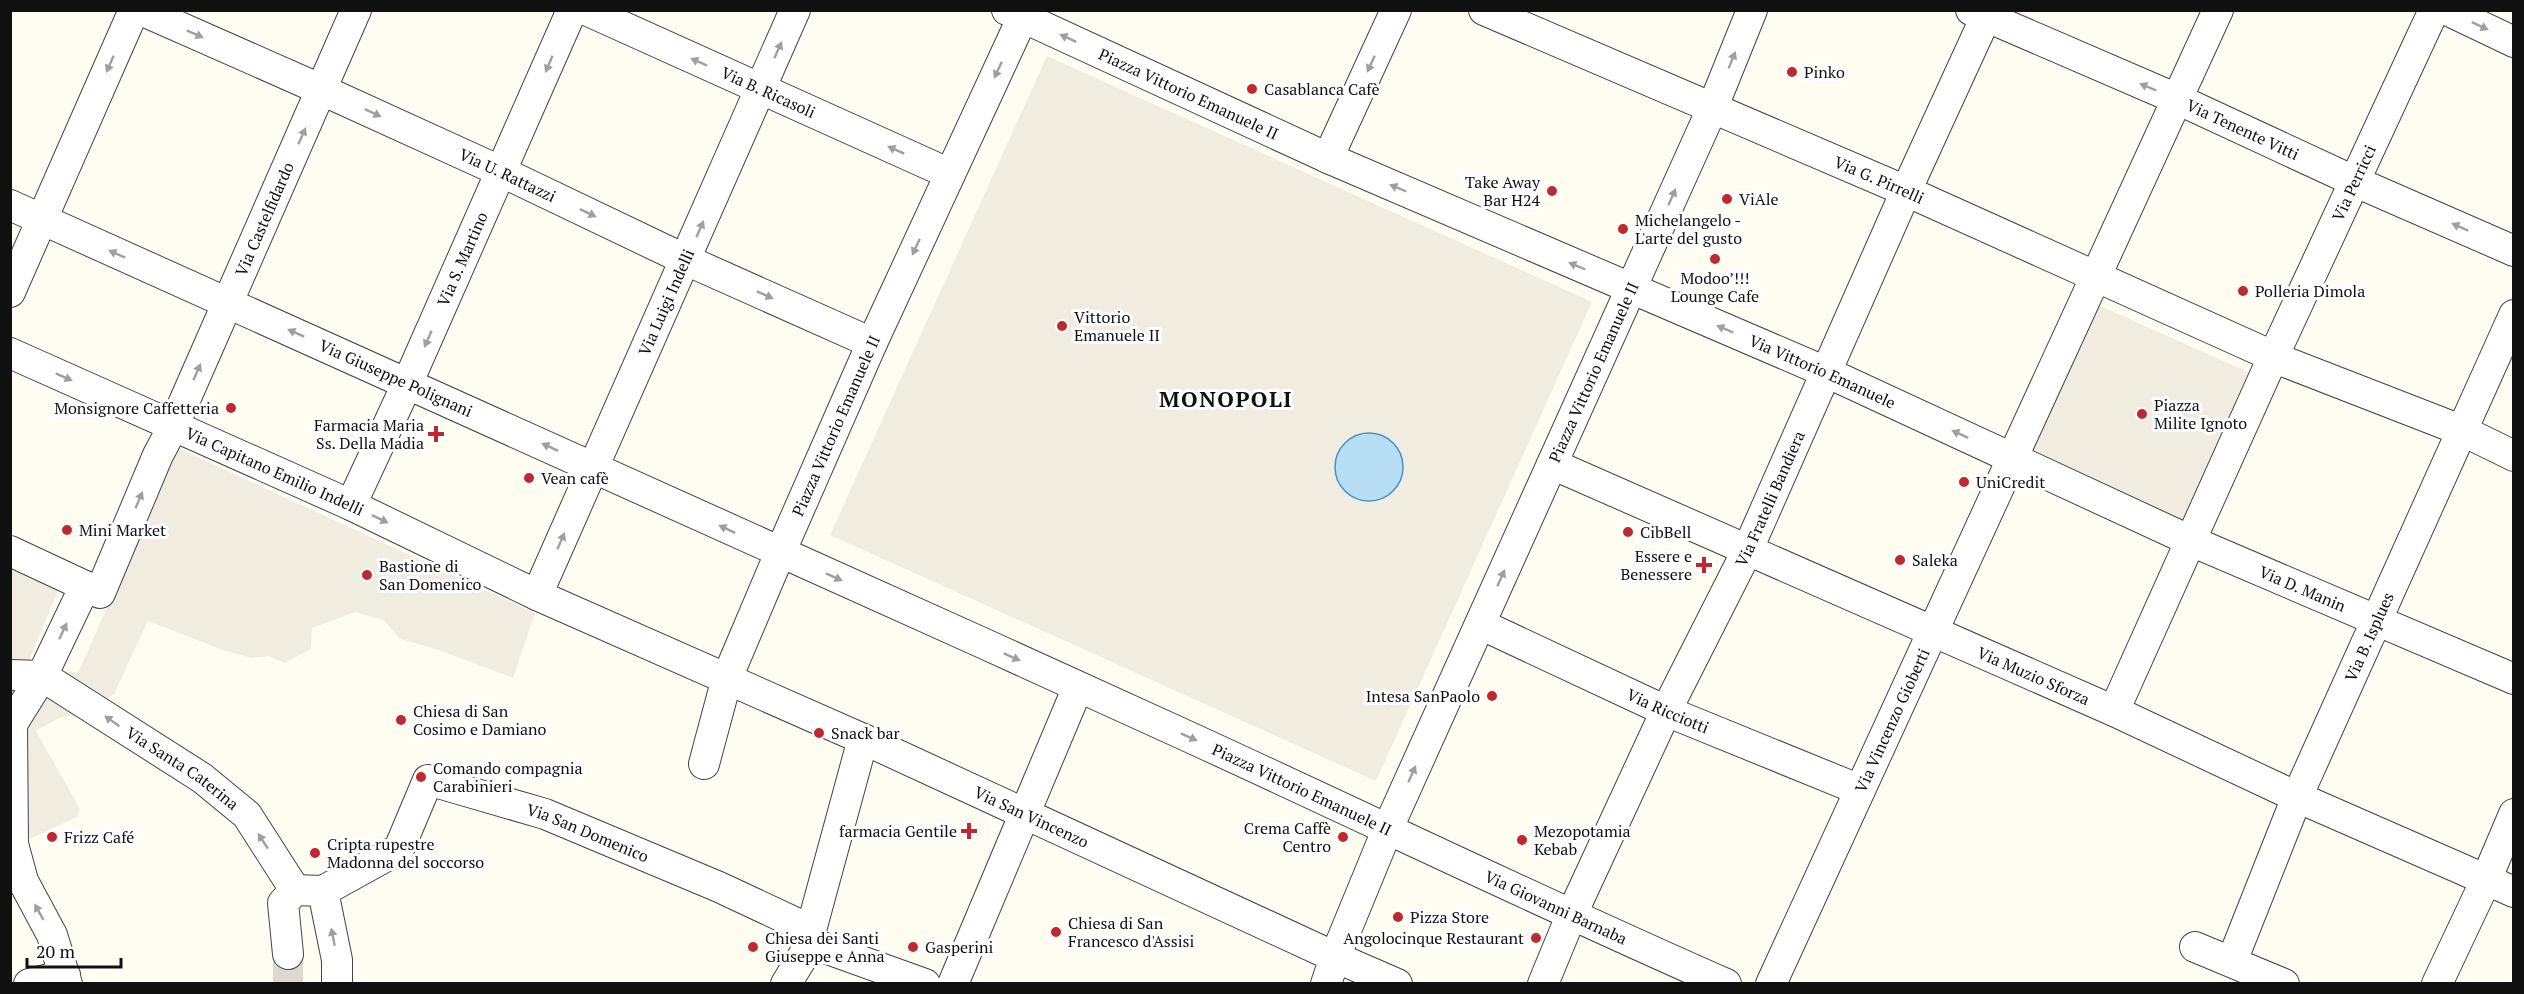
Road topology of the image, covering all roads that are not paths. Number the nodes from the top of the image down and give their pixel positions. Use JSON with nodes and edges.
{"nodes":[{"id":1,"x":134,"y":10,"type":"edge"},
{"id":2,"x":141,"y":10,"type":"edge"},
{"id":3,"x":356,"y":10,"type":"edge"},
{"id":4,"x":572,"y":10,"type":"edge"},
{"id":5,"x":586,"y":10,"type":"edge"},
{"id":6,"x":795,"y":10,"type":"edge"},
{"id":7,"x":1396,"y":10,"type":"edge"},
{"id":8,"x":1484,"y":10,"type":"edge"},
{"id":9,"x":1752,"y":10,"type":"edge"},
{"id":10,"x":2218,"y":10,"type":"edge"},
{"id":11,"x":2434,"y":10,"type":"edge"},
{"id":12,"x":2447,"y":10,"type":"edge"},
{"id":13,"x":1019,"y":13,"type":"edge"},
{"id":14,"x":1982,"y":13,"type":"edge"},
{"id":15,"x":2514,"y":42,"type":"edge"},
{"id":16,"x":322,"y":90,"type":"junction"},
{"id":17,"x":761,"y":90,"type":"junction"},
{"id":18,"x":2177,"y":99,"type":"junction"},
{"id":19,"x":1712,"y":109,"type":"junction"},
{"id":20,"x":1328,"y":158,"type":"junction"},
{"id":21,"x":502,"y":172,"type":"junction"},
{"id":22,"x":950,"y":174,"type":"junction"},
{"id":23,"x":2356,"y":182,"type":"junction"},
{"id":24,"x":1906,"y":190,"type":"junction"},
{"id":25,"x":10,"y":206,"type":"edge"},
{"id":26,"x":42,"y":220,"type":"junction"},
{"id":27,"x":2514,"y":250,"type":"edge"},
{"id":28,"x":686,"y":260,"type":"junction"},
{"id":29,"x":2096,"y":275,"type":"junction"},
{"id":30,"x":1631,"y":289,"type":"junction"},
{"id":31,"x":10,"y":292,"type":"edge"},
{"id":32,"x":227,"y":303,"type":"junction"},
{"id":33,"x":2514,"y":315,"type":"edge"},
{"id":34,"x":872,"y":343,"type":"junction"},
{"id":35,"x":10,"y":353,"type":"edge"},
{"id":36,"x":2274,"y":355,"type":"junction"},
{"id":37,"x":1826,"y":372,"type":"junction"},
{"id":38,"x":408,"y":382,"type":"junction"},
{"id":39,"x":174,"y":425,"type":"junction"},
{"id":40,"x":2463,"y":431,"type":"junction"},
{"id":41,"x":2514,"y":456,"type":"edge"},
{"id":42,"x":2013,"y":459,"type":"junction"},
{"id":43,"x":1552,"y":464,"type":"junction"},
{"id":44,"x":594,"y":468,"type":"junction"},
{"id":45,"x":351,"y":505,"type":"junction"},
{"id":46,"x":2191,"y":540,"type":"junction"},
{"id":47,"x":1748,"y":549,"type":"junction"},
{"id":48,"x":10,"y":551,"type":"edge"},
{"id":49,"x":780,"y":553,"type":"junction"},
{"id":50,"x":92,"y":589,"type":"junction"},
{"id":51,"x":537,"y":595,"type":"junction"},
{"id":52,"x":2377,"y":620,"type":"junction"},
{"id":53,"x":1480,"y":624,"type":"junction"},
{"id":54,"x":1934,"y":632,"type":"junction"},
{"id":55,"x":10,"y":675,"type":"edge"},
{"id":56,"x":42,"y":676,"type":"junction"},
{"id":57,"x":727,"y":678,"type":"junction"},
{"id":58,"x":2514,"y":678,"type":"edge"},
{"id":59,"x":1078,"y":687,"type":"junction"},
{"id":60,"x":1666,"y":711,"type":"junction"},
{"id":61,"x":2114,"y":711,"type":"junction"},
{"id":62,"x":863,"y":739,"type":"junction"},
{"id":63,"x":704,"y":764,"type":"dead end"},
{"id":64,"x":1860,"y":790,"type":"junction"},
{"id":65,"x":2297,"y":797,"type":"junction"},
{"id":66,"x":2514,"y":813,"type":"edge"},
{"id":67,"x":1025,"y":814,"type":"junction"},
{"id":68,"x":1388,"y":828,"type":"junction"},
{"id":69,"x":2486,"y":880,"type":"junction"},
{"id":70,"x":17,"y":883,"type":"edge"},
{"id":71,"x":309,"y":891,"type":"junction"},
{"id":72,"x":2514,"y":892,"type":"edge"},
{"id":73,"x":1571,"y":916,"type":"junction"},
{"id":74,"x":811,"y":936,"type":"junction"},
{"id":75,"x":2195,"y":947,"type":"dead end"},
{"id":76,"x":288,"y":954,"type":"tunnel mouth"},
{"id":77,"x":2232,"y":961,"type":"junction"},
{"id":78,"x":1330,"y":970,"type":"edge"},
{"id":79,"x":66,"y":980,"type":"edge"},
{"id":80,"x":29,"y":984,"type":"edge"},
{"id":81,"x":338,"y":984,"type":"edge"},
{"id":82,"x":786,"y":984,"type":"edge"},
{"id":83,"x":926,"y":984,"type":"edge"},
{"id":84,"x":953,"y":984,"type":"edge"},
{"id":85,"x":1397,"y":984,"type":"edge"},
{"id":86,"x":1543,"y":984,"type":"edge"},
{"id":87,"x":1726,"y":984,"type":"edge"},
{"id":88,"x":1771,"y":984,"type":"edge"},
{"id":89,"x":2284,"y":984,"type":"edge"},
{"id":90,"x":2437,"y":984,"type":"edge"}],
"edges":[{"from":1,"to":26,"type":"street","one_way":true},
{"from":2,"to":16,"type":"street","name":"Via U. Rattazzi","one_way":true},
{"from":3,"to":16,"type":"street","name":"Via Castelfidardo"},
{"from":4,"to":21,"type":"street","name":"Via S. Martino","one_way":true},
{"from":17,"to":5,"type":"street","name":"Via B. Ricasoli","one_way":true},
{"from":17,"to":6,"type":"street","name":"Via Luigi Indelli","one_way":true},
{"from":7,"to":20,"type":"street","one_way":true},
{"from":8,"to":19,"type":"street","name":"Via G. Pirrelli"},
{"from":19,"to":9,"type":"street","one_way":true},
{"from":10,"to":18,"type":"street"},
{"from":11,"to":23,"type":"street","name":"Via Perricci"},
{"from":12,"to":15,"type":"street","one_way":true},
{"from":20,"to":13,"type":"street","name":"Piazza Vittorio Emanuele II","one_way":true},
{"from":13,"to":22,"type":"street","name":"Piazza Vittorio Emanuele II","one_way":true},
{"from":18,"to":14,"type":"street","name":"Via Tenente Vitti","one_way":true},
{"from":14,"to":24,"type":"street","name":"Via Fratelli Bandiera"},
{"from":16,"to":21,"type":"street","name":"Via U. Rattazzi","one_way":true},
{"from":32,"to":16,"type":"street","name":"Via Castelfidardo","one_way":true},
{"from":22,"to":17,"type":"street","name":"Via B. Ricasoli","one_way":true},
{"from":28,"to":17,"type":"street","name":"Via Luigi Indelli","one_way":true},
{"from":18,"to":23,"type":"street","name":"Via Tenente Vitti"},
{"from":18,"to":29,"type":"street"},
{"from":19,"to":24,"type":"street","name":"Via G. Pirrelli"},
{"from":30,"to":19,"type":"street","one_way":true},
{"from":30,"to":20,"type":"street","name":"Piazza Vittorio Emanuele II","one_way":true},
{"from":21,"to":28,"type":"street","name":"Via U. Rattazzi","one_way":true},
{"from":21,"to":38,"type":"street","name":"Via S. Martino","one_way":true},
{"from":22,"to":34,"type":"street","name":"Piazza Vittorio Emanuele II","one_way":true},
{"from":27,"to":23,"type":"street","name":"Via Tenente Vitti","one_way":true},
{"from":23,"to":36,"type":"street","name":"Via Perricci"},
{"from":24,"to":29,"type":"street","name":"Via G. Pirrelli"},
{"from":24,"to":37,"type":"street","name":"Via Fratelli Bandiera"},
{"from":25,"to":26,"type":"street","name":"Via Giuseppe Polignani"},
{"from":26,"to":31,"type":"street"},
{"from":32,"to":26,"type":"street","name":"Via Giuseppe Polignani","one_way":true},
{"from":28,"to":34,"type":"street","name":"Via U. Rattazzi","one_way":true},
{"from":28,"to":44,"type":"street","name":"Via Luigi Indelli"},
{"from":29,"to":36,"type":"street","name":"Via G. Pirrelli"},
{"from":29,"to":42,"type":"street"},
{"from":37,"to":30,"type":"street","name":"Via Vittorio Emanuele","one_way":true},
{"from":30,"to":43,"type":"street","name":"Piazza Vittorio Emanuele II"},
{"from":38,"to":32,"type":"street","name":"Via Giuseppe Polignani","one_way":true},
{"from":39,"to":32,"type":"street","name":"Via Castelfidardo","one_way":true},
{"from":33,"to":40,"type":"street","name":"Via B. Isplues"},
{"from":34,"to":49,"type":"street","name":"Piazza Vittorio Emanuele II"},
{"from":35,"to":39,"type":"street","name":"Via Capitano Emilio Indelli","one_way":true},
{"from":36,"to":40,"type":"street","name":"Via G. Pirrelli"},
{"from":36,"to":46,"type":"street"},
{"from":42,"to":37,"type":"street","name":"Via Vittorio Emanuele","one_way":true},
{"from":37,"to":47,"type":"street","name":"Via Fratelli Bandiera"},
{"from":44,"to":38,"type":"street","name":"Via Giuseppe Polignani","one_way":true},
{"from":38,"to":45,"type":"street","name":"Via S. Martino"},
{"from":39,"to":45,"type":"street","name":"Via Capitano Emilio Indelli"},
{"from":50,"to":39,"type":"street","name":"Via Castelfidardo","one_way":true},
{"from":40,"to":41,"type":"street","name":"Via G. Pirrelli"},
{"from":40,"to":52,"type":"street","name":"Via B. Isplues"},
{"from":42,"to":46,"type":"street"},
{"from":42,"to":54,"type":"street","name":"Via Vincenzo Gioberti"},
{"from":43,"to":47,"type":"street","name":"Via Muzio Sforza"},
{"from":53,"to":43,"type":"street","name":"Piazza Vittorio Emanuele II","one_way":true},
{"from":49,"to":44,"type":"street","name":"Via Giuseppe Polignani","one_way":true},
{"from":51,"to":44,"type":"street","name":"Via Luigi Indelli","one_way":true},
{"from":45,"to":51,"type":"street","name":"Via Capitano Emilio Indelli","one_way":true},
{"from":46,"to":52,"type":"street","name":"Via D. Manin"},
{"from":46,"to":61,"type":"street"},
{"from":47,"to":54,"type":"street","name":"Via Muzio Sforza"},
{"from":47,"to":60,"type":"street","name":"Via Fratelli Bandiera"},
{"from":48,"to":50,"type":"street"},
{"from":49,"to":57,"type":"street"},
{"from":49,"to":59,"type":"street","name":"Piazza Vittorio Emanuele II","one_way":true},
{"from":56,"to":50,"type":"street","name":"Via Castelfidardo","one_way":true},
{"from":51,"to":57,"type":"street","name":"Via San Vincenzo"},
{"from":52,"to":58,"type":"street","name":"Via D. Manin"},
{"from":52,"to":65,"type":"street","name":"Via B. Isplues"},
{"from":53,"to":60,"type":"street","name":"Via Ricciotti"},
{"from":68,"to":53,"type":"street","name":"Piazza Vittorio Emanuele II","one_way":true},
{"from":54,"to":61,"type":"street","name":"Via Muzio Sforza"},
{"from":54,"to":64,"type":"street","name":"Via Vincenzo Gioberti"},
{"from":55,"to":56,"type":"street"},
{"from":56,"to":70,"type":"street","name":"Via Castelfidardo"},
{"from":71,"to":56,"type":"street","name":"Via Santa Caterina","one_way":true},
{"from":57,"to":62,"type":"street","name":"Via San Vincenzo"},
{"from":57,"to":63,"type":"street"},
{"from":59,"to":67,"type":"street"},
{"from":59,"to":68,"type":"street","name":"Piazza Vittorio Emanuele II","one_way":true},
{"from":60,"to":64,"type":"street","name":"Via Ricciotti"},
{"from":60,"to":73,"type":"street","name":"Via Fratelli Bandiera"},
{"from":61,"to":65,"type":"street","name":"Via Muzio Sforza"},
{"from":62,"to":67,"type":"street","name":"Via San Vincenzo"},
{"from":62,"to":74,"type":"street"},
{"from":64,"to":88,"type":"street","name":"Via Vincenzo Gioberti"},
{"from":65,"to":69,"type":"street","name":"Via Muzio Sforza"},
{"from":65,"to":77,"type":"street","name":"Via B. Isplues"},
{"from":66,"to":69,"type":"street"},
{"from":67,"to":78,"type":"street","name":"Via San Vincenzo"},
{"from":67,"to":84,"type":"street"},
{"from":68,"to":73,"type":"street","name":"Via Giovanni Barnaba"},
{"from":68,"to":78,"type":"street"},
{"from":69,"to":72,"type":"street","name":"Via Muzio Sforza"},
{"from":69,"to":90,"type":"street"},
{"from":79,"to":70,"type":"street","name":"Via Castelfidardo","one_way":true},
{"from":71,"to":74,"type":"street","name":"Via San Domenico"},
{"from":71,"to":76,"type":"street"},
{"from":81,"to":71,"type":"street","name":"Via Santa Caterina","one_way":true},
{"from":73,"to":86,"type":"street","name":"Via Fratelli Bandiera"},
{"from":73,"to":87,"type":"street","name":"Via Giovanni Barnaba"},
{"from":74,"to":82,"type":"street"},
{"from":74,"to":83,"type":"street"},
{"from":75,"to":77,"type":"street"},
{"from":77,"to":89,"type":"street"},
{"from":78,"to":85,"type":"street","name":"Via San Vincenzo"},
{"from":79,"to":80,"type":"street"}]}
